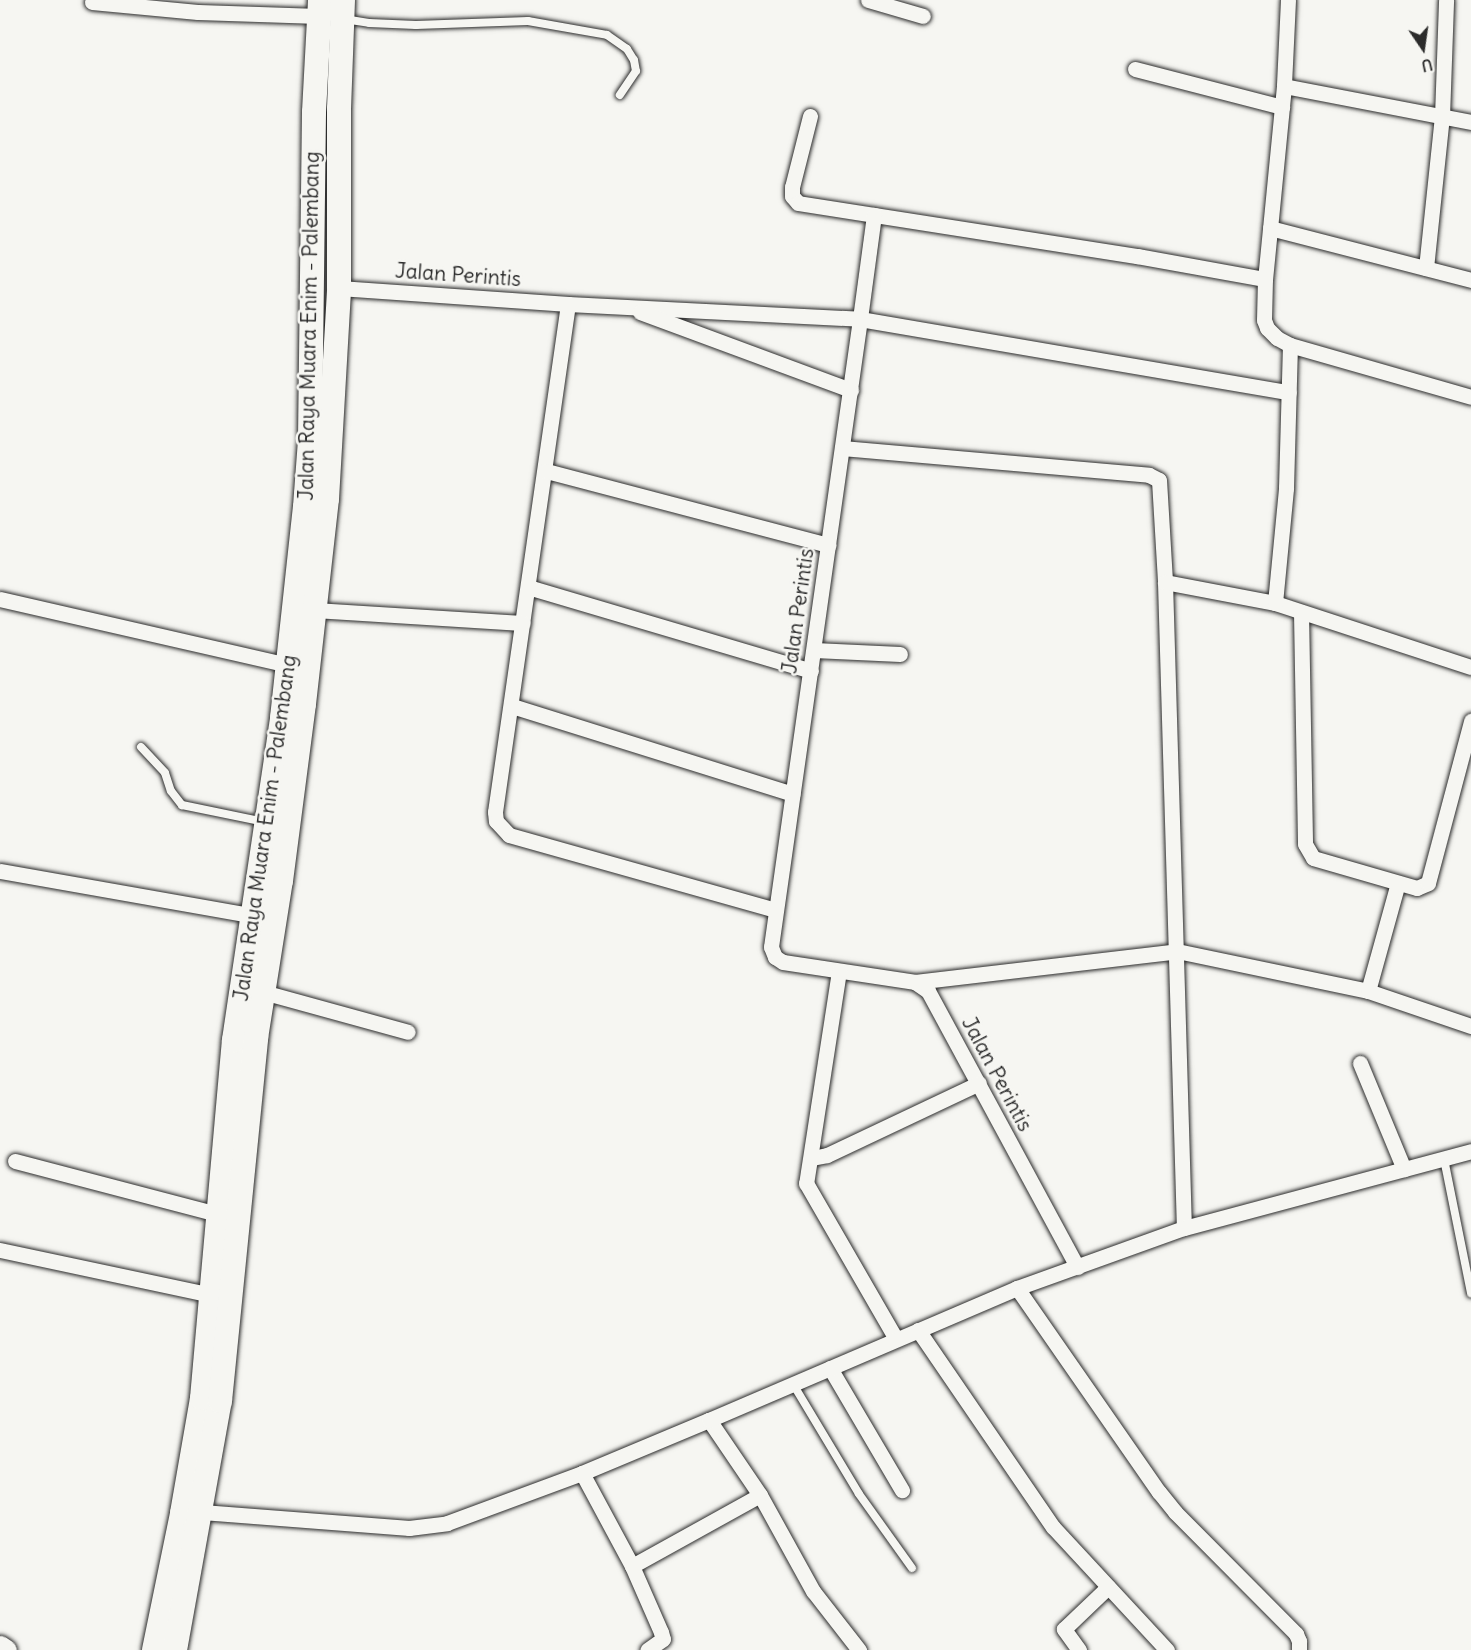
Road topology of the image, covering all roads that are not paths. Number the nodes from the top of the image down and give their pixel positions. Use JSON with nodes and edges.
{"nodes":[{"id":1,"x":868,"y":0,"type":"edge"},
{"id":2,"x":1288,"y":0,"type":"edge"},
{"id":3,"x":1446,"y":0,"type":"edge"},
{"id":4,"x":92,"y":2,"type":"dead end"},
{"id":5,"x":319,"y":8,"type":"edge"},
{"id":6,"x":343,"y":9,"type":"edge"},
{"id":7,"x":923,"y":16,"type":"dead end"},
{"id":8,"x":1135,"y":69,"type":"dead end"},
{"id":9,"x":1284,"y":86,"type":"junction"},
{"id":10,"x":620,"y":95,"type":"dead end"},
{"id":11,"x":1282,"y":107,"type":"junction"},
{"id":12,"x":810,"y":117,"type":"dead end"},
{"id":13,"x":1442,"y":117,"type":"junction"},
{"id":14,"x":1471,"y":122,"type":"edge"},
{"id":15,"x":874,"y":215,"type":"junction"},
{"id":16,"x":1270,"y":228,"type":"junction"},
{"id":17,"x":339,"y":244,"type":"junction"},
{"id":18,"x":313,"y":247,"type":"junction"},
{"id":19,"x":1425,"y":268,"type":"junction"},
{"id":20,"x":1265,"y":279,"type":"junction"},
{"id":21,"x":1471,"y":280,"type":"edge"},
{"id":22,"x":339,"y":288,"type":"junction"},
{"id":23,"x":568,"y":304,"type":"junction"},
{"id":24,"x":625,"y":307,"type":"junction"},
{"id":25,"x":860,"y":319,"type":"junction"},
{"id":26,"x":1290,"y":345,"type":"junction"},
{"id":27,"x":851,"y":390,"type":"junction"},
{"id":28,"x":1289,"y":392,"type":"junction"},
{"id":29,"x":1471,"y":397,"type":"edge"},
{"id":30,"x":842,"y":448,"type":"junction"},
{"id":31,"x":546,"y":471,"type":"junction"},
{"id":32,"x":828,"y":545,"type":"junction"},
{"id":33,"x":1165,"y":582,"type":"junction"},
{"id":34,"x":528,"y":587,"type":"junction"},
{"id":35,"x":0,"y":599,"type":"edge"},
{"id":36,"x":1275,"y":603,"type":"junction"},
{"id":37,"x":314,"y":610,"type":"junction"},
{"id":38,"x":1301,"y":612,"type":"junction"},
{"id":39,"x":523,"y":623,"type":"junction"},
{"id":40,"x":814,"y":650,"type":"junction"},
{"id":41,"x":900,"y":654,"type":"dead end"},
{"id":42,"x":289,"y":665,"type":"junction"},
{"id":43,"x":1471,"y":666,"type":"edge"},
{"id":44,"x":811,"y":671,"type":"junction"},
{"id":45,"x":512,"y":706,"type":"junction"},
{"id":46,"x":1471,"y":721,"type":"edge"},
{"id":47,"x":141,"y":747,"type":"dead end"},
{"id":48,"x":793,"y":794,"type":"junction"},
{"id":49,"x":266,"y":822,"type":"junction"},
{"id":50,"x":0,"y":871,"type":"edge"},
{"id":51,"x":1398,"y":883,"type":"junction"},
{"id":52,"x":775,"y":910,"type":"junction"},
{"id":53,"x":263,"y":917,"type":"junction"},
{"id":54,"x":1177,"y":951,"type":"junction"},
{"id":55,"x":839,"y":971,"type":"junction"},
{"id":56,"x":915,"y":982,"type":"junction"},
{"id":57,"x":1368,"y":991,"type":"junction"},
{"id":58,"x":263,"y":992,"type":"junction"},
{"id":59,"x":1471,"y":1026,"type":"edge"},
{"id":60,"x":408,"y":1032,"type":"dead end"},
{"id":61,"x":1360,"y":1063,"type":"dead end"},
{"id":62,"x":979,"y":1083,"type":"junction"},
{"id":63,"x":1471,"y":1151,"type":"edge"},
{"id":64,"x":812,"y":1158,"type":"junction"},
{"id":65,"x":1444,"y":1159,"type":"junction"},
{"id":66,"x":15,"y":1161,"type":"dead end"},
{"id":67,"x":1404,"y":1169,"type":"junction"},
{"id":68,"x":218,"y":1214,"type":"junction"},
{"id":69,"x":1184,"y":1228,"type":"junction"},
{"id":70,"x":0,"y":1250,"type":"edge"},
{"id":71,"x":1077,"y":1267,"type":"junction"},
{"id":72,"x":1017,"y":1288,"type":"junction"},
{"id":73,"x":1471,"y":1293,"type":"edge"},
{"id":74,"x":212,"y":1295,"type":"junction"},
{"id":75,"x":918,"y":1330,"type":"junction"},
{"id":76,"x":896,"y":1339,"type":"junction"},
{"id":77,"x":830,"y":1368,"type":"junction"},
{"id":78,"x":793,"y":1384,"type":"junction"},
{"id":79,"x":709,"y":1420,"type":"junction"},
{"id":80,"x":582,"y":1473,"type":"junction"},
{"id":81,"x":903,"y":1490,"type":"dead end"},
{"id":82,"x":760,"y":1496,"type":"junction"},
{"id":83,"x":202,"y":1512,"type":"junction"},
{"id":84,"x":632,"y":1566,"type":"junction"},
{"id":85,"x":912,"y":1568,"type":"dead end"},
{"id":86,"x":1108,"y":1587,"type":"junction"},
{"id":87,"x":0,"y":1646,"type":"edge"},
{"id":88,"x":6,"y":1650,"type":"edge"},
{"id":89,"x":154,"y":1650,"type":"edge"},
{"id":90,"x":175,"y":1650,"type":"edge"},
{"id":91,"x":647,"y":1650,"type":"edge"},
{"id":92,"x":859,"y":1650,"type":"edge"},
{"id":93,"x":1079,"y":1650,"type":"edge"},
{"id":94,"x":1167,"y":1650,"type":"edge"},
{"id":95,"x":1299,"y":1650,"type":"edge"}],
"edges":[{"from":1,"to":7,"type":"street"},
{"from":2,"to":9,"type":"street"},
{"from":3,"to":13,"type":"street"},
{"from":4,"to":5,"type":"street"},
{"from":5,"to":18,"type":"main road","name":"Jalan Raya Muara Enim - Palembang"},
{"from":6,"to":10,"type":"lane"},
{"from":6,"to":17,"type":"main road","name":"Jalan Raya Muara Enim - Palembang"},
{"from":8,"to":11,"type":"street"},
{"from":9,"to":11,"type":"street"},
{"from":9,"to":13,"type":"street"},
{"from":11,"to":16,"type":"street"},
{"from":12,"to":15,"type":"street"},
{"from":13,"to":14,"type":"street"},
{"from":13,"to":19,"type":"street"},
{"from":15,"to":20,"type":"street"},
{"from":15,"to":25,"type":"street"},
{"from":16,"to":19,"type":"street"},
{"from":16,"to":20,"type":"street"},
{"from":17,"to":18,"type":"main road"},
{"from":17,"to":22,"type":"main road","name":"Jalan Raya Muara Enim - Palembang"},
{"from":18,"to":42,"type":"main road","name":"Jalan Raya Muara Enim - Palembang"},
{"from":19,"to":21,"type":"street"},
{"from":20,"to":26,"type":"street"},
{"from":22,"to":23,"type":"street","name":"Jalan Perintis"},
{"from":22,"to":37,"type":"main road","name":"Jalan Raya Muara Enim - Palembang"},
{"from":23,"to":24,"type":"street","name":"Jalan Perintis"},
{"from":23,"to":31,"type":"street"},
{"from":24,"to":25,"type":"street","name":"Jalan Perintis"},
{"from":24,"to":27,"type":"street"},
{"from":25,"to":27,"type":"street","name":"Jalan Perintis"},
{"from":25,"to":28,"type":"street"},
{"from":26,"to":28,"type":"street"},
{"from":26,"to":29,"type":"street"},
{"from":27,"to":30,"type":"street","name":"Jalan Perintis"},
{"from":28,"to":36,"type":"street"},
{"from":30,"to":32,"type":"street","name":"Jalan Perintis"},
{"from":30,"to":33,"type":"street"},
{"from":31,"to":32,"type":"street"},
{"from":31,"to":34,"type":"street"},
{"from":32,"to":40,"type":"street","name":"Jalan Perintis"},
{"from":33,"to":36,"type":"street"},
{"from":33,"to":54,"type":"street"},
{"from":34,"to":39,"type":"street"},
{"from":34,"to":44,"type":"street"},
{"from":35,"to":42,"type":"street"},
{"from":36,"to":38,"type":"street"},
{"from":37,"to":39,"type":"street"},
{"from":37,"to":53,"type":"main road","name":"Jalan Raya Muara Enim - Palembang"},
{"from":38,"to":43,"type":"street"},
{"from":38,"to":51,"type":"street"},
{"from":39,"to":45,"type":"street"},
{"from":40,"to":41,"type":"street"},
{"from":40,"to":44,"type":"street","name":"Jalan Perintis"},
{"from":42,"to":49,"type":"main road","name":"Jalan Raya Muara Enim - Palembang"},
{"from":44,"to":48,"type":"street","name":"Jalan Perintis"},
{"from":45,"to":48,"type":"street"},
{"from":45,"to":52,"type":"street"},
{"from":46,"to":51,"type":"street"},
{"from":47,"to":49,"type":"lane"},
{"from":48,"to":52,"type":"street","name":"Jalan Perintis"},
{"from":49,"to":53,"type":"main road","name":"Jalan Raya Muara Enim - Palembang"},
{"from":50,"to":53,"type":"street"},
{"from":51,"to":57,"type":"street"},
{"from":52,"to":55,"type":"street","name":"Jalan Perintis"},
{"from":53,"to":58,"type":"main road","name":"Jalan Raya Muara Enim - Palembang"},
{"from":53,"to":68,"type":"main road","name":"Jalan Raya Muara Enim - Palembang"},
{"from":54,"to":56,"type":"street"},
{"from":54,"to":57,"type":"street"},
{"from":54,"to":69,"type":"street"},
{"from":55,"to":56,"type":"street","name":"Jalan Perintis"},
{"from":55,"to":64,"type":"street"},
{"from":56,"to":62,"type":"street","name":"Jalan Perintis"},
{"from":57,"to":59,"type":"street"},
{"from":58,"to":60,"type":"street"},
{"from":58,"to":83,"type":"main road","name":"Jalan Raya Muara Enim - Palembang"},
{"from":61,"to":67,"type":"street"},
{"from":62,"to":64,"type":"street"},
{"from":62,"to":71,"type":"street","name":"Jalan Perintis"},
{"from":63,"to":65,"type":"street"},
{"from":64,"to":76,"type":"street"},
{"from":65,"to":67,"type":"street"},
{"from":65,"to":73,"type":"lane"},
{"from":66,"to":68,"type":"street"},
{"from":67,"to":69,"type":"street"},
{"from":68,"to":74,"type":"main road","name":"Jalan Raya Muara Enim - Palembang"},
{"from":69,"to":71,"type":"street"},
{"from":70,"to":74,"type":"street"},
{"from":71,"to":72,"type":"street"},
{"from":72,"to":75,"type":"street"},
{"from":72,"to":95,"type":"street"},
{"from":74,"to":89,"type":"main road","name":"Jalan Raya Muara Enim - Palembang"},
{"from":75,"to":76,"type":"street"},
{"from":75,"to":86,"type":"street"},
{"from":76,"to":77,"type":"street"},
{"from":77,"to":78,"type":"street"},
{"from":77,"to":81,"type":"street"},
{"from":78,"to":79,"type":"street"},
{"from":78,"to":85,"type":"lane"},
{"from":79,"to":80,"type":"street"},
{"from":79,"to":82,"type":"street"},
{"from":80,"to":83,"type":"street"},
{"from":80,"to":84,"type":"street"},
{"from":82,"to":84,"type":"street"},
{"from":82,"to":92,"type":"street"},
{"from":83,"to":90,"type":"main road","name":"Jalan Raya Muara Enim - Palembang"},
{"from":84,"to":91,"type":"street"},
{"from":86,"to":93,"type":"street"},
{"from":86,"to":94,"type":"street"},
{"from":87,"to":88,"type":"street"}]}
